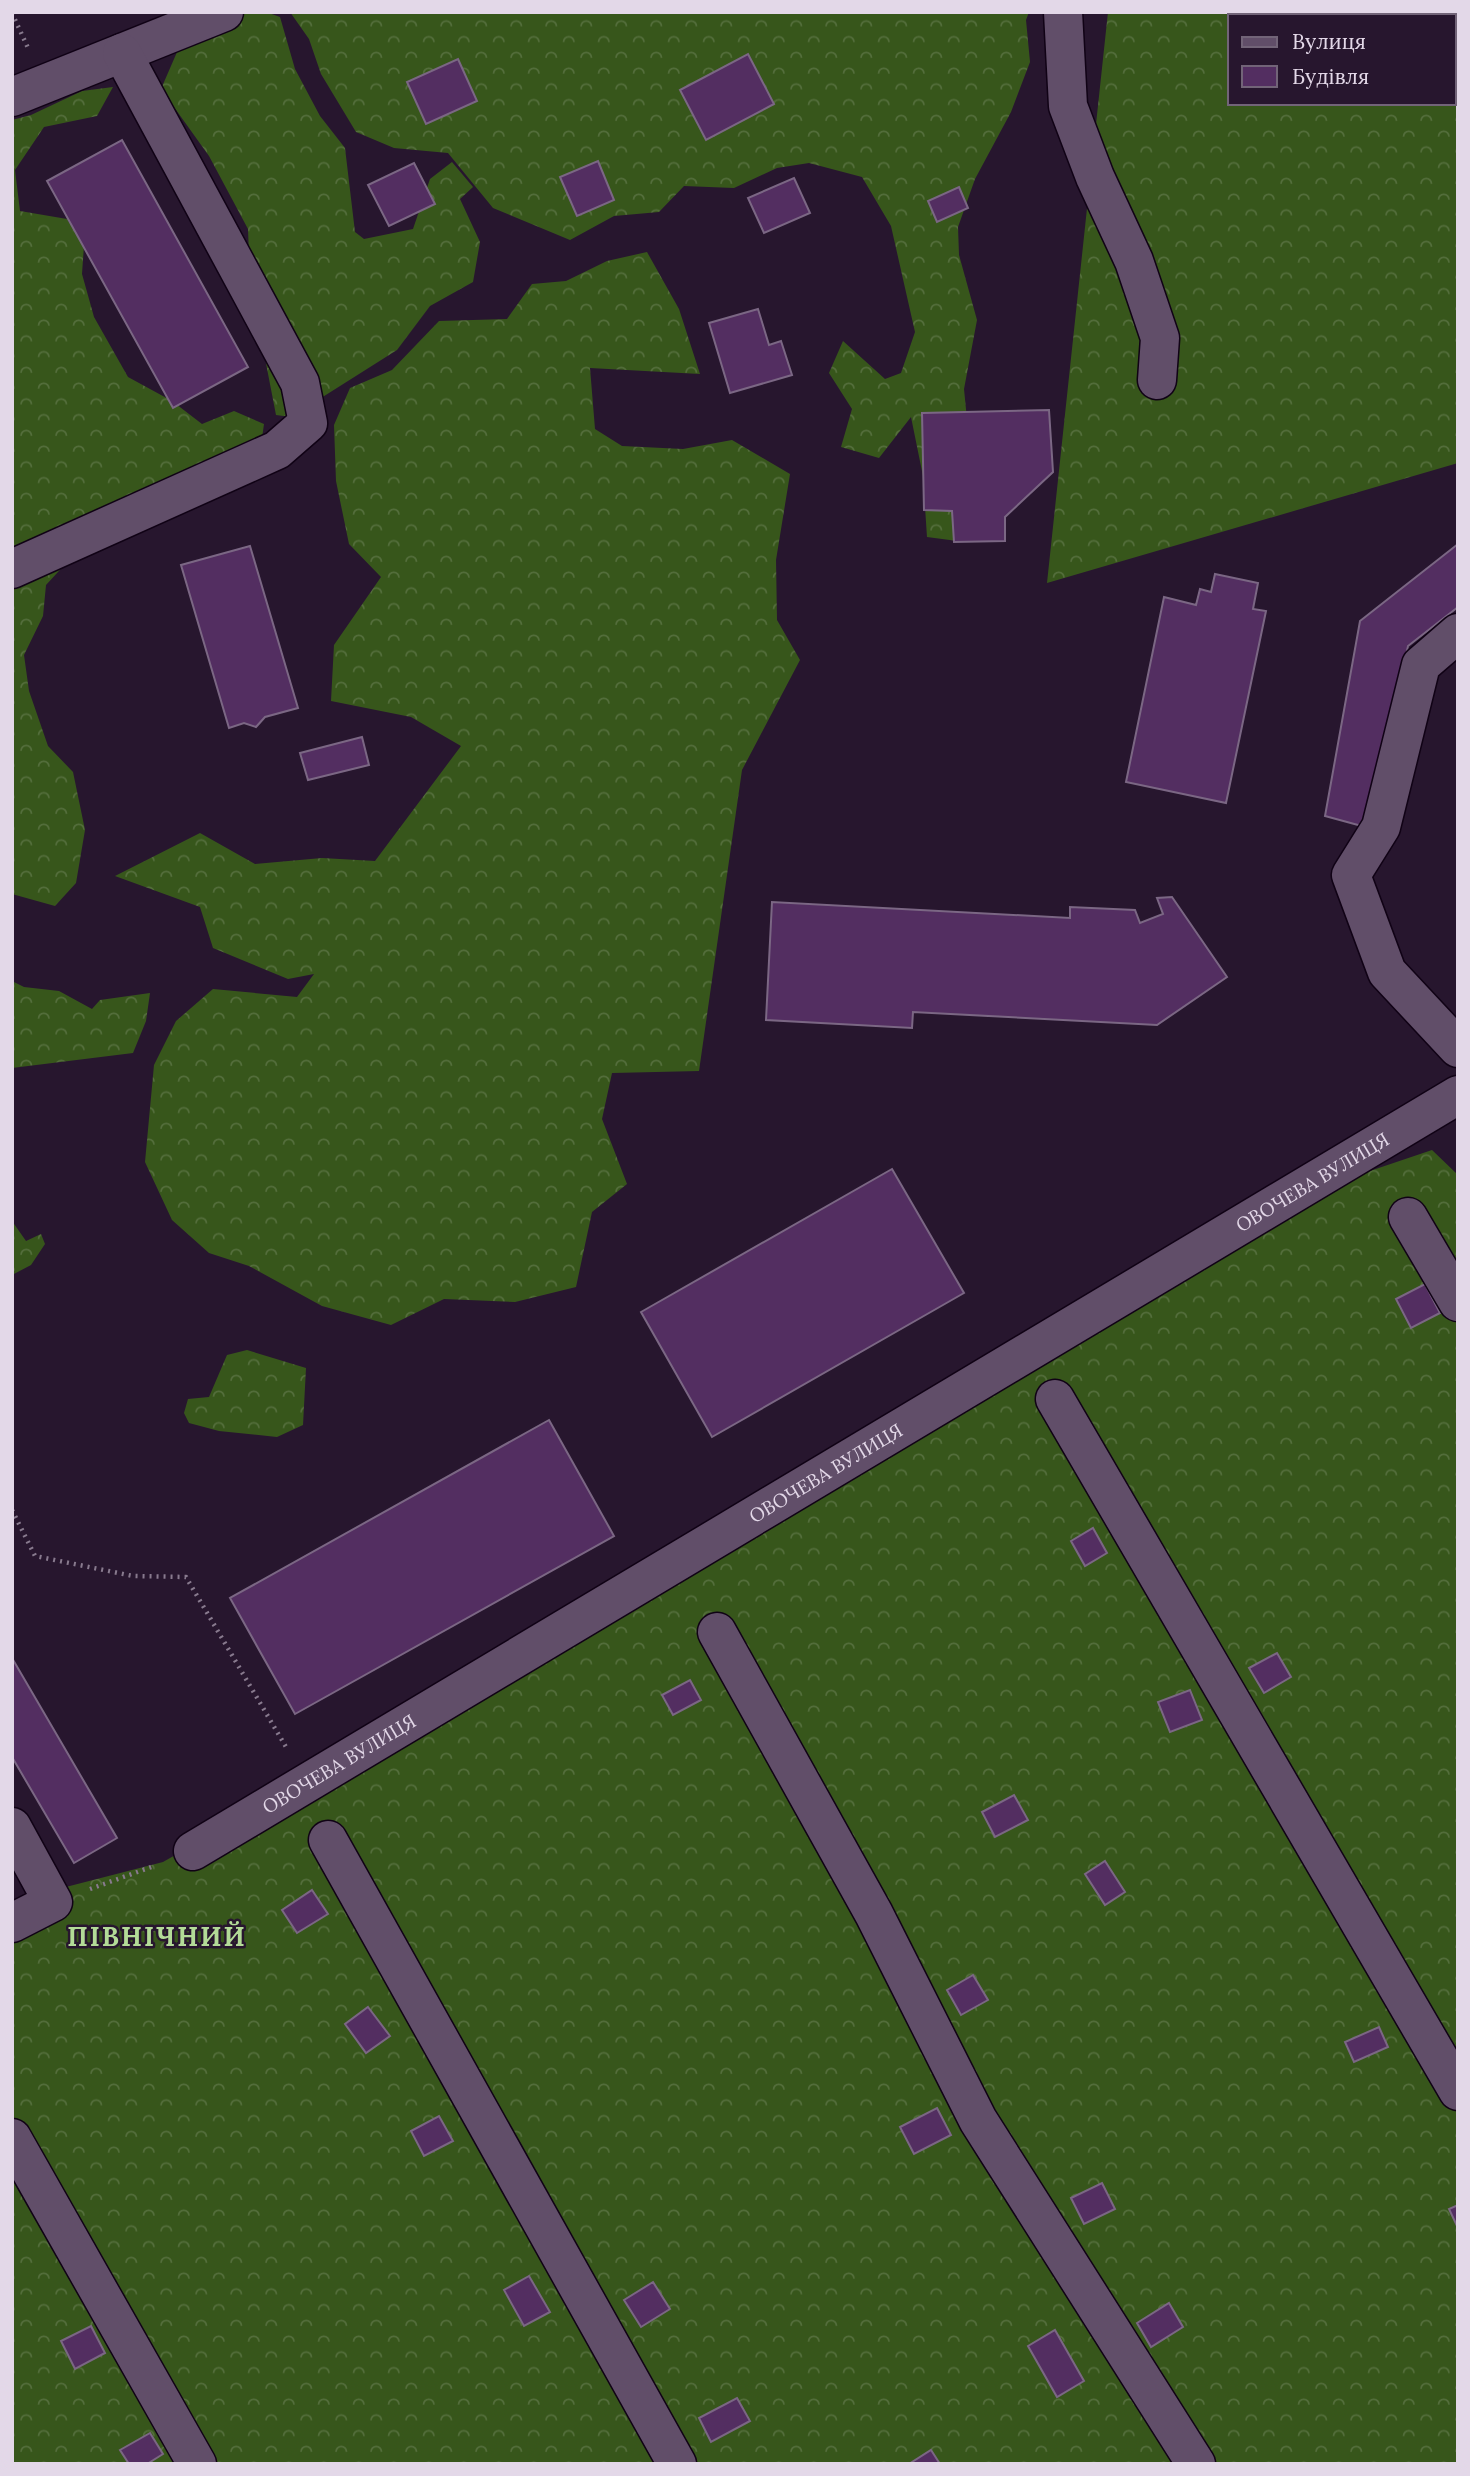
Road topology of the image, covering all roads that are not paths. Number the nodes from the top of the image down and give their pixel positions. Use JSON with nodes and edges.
{"nodes":[{"id":1,"x":223,"y":12,"type":"edge"},
{"id":2,"x":1063,"y":12,"type":"edge"},
{"id":3,"x":122,"y":53,"type":"junction"},
{"id":4,"x":12,"y":97,"type":"edge"},
{"id":5,"x":1157,"y":380,"type":"dead end"},
{"id":6,"x":12,"y":569,"type":"edge"},
{"id":7,"x":1458,"y":633,"type":"edge"},
{"id":8,"x":1458,"y":1048,"type":"edge"},
{"id":9,"x":1458,"y":1095,"type":"edge"},
{"id":10,"x":1408,"y":1217,"type":"dead end"},
{"id":11,"x":1458,"y":1302,"type":"edge"},
{"id":12,"x":1055,"y":1399,"type":"dead end"},
{"id":13,"x":717,"y":1633,"type":"dead end"},
{"id":14,"x":12,"y":1827,"type":"edge"},
{"id":15,"x":328,"y":1840,"type":"dead end"},
{"id":16,"x":193,"y":1852,"type":"road end"},
{"id":17,"x":12,"y":1923,"type":"edge"},
{"id":18,"x":1458,"y":2091,"type":"edge"},
{"id":19,"x":12,"y":2138,"type":"edge"},
{"id":20,"x":197,"y":2464,"type":"edge"},
{"id":21,"x":677,"y":2464,"type":"edge"},
{"id":22,"x":1196,"y":2464,"type":"edge"}],
"edges":[{"from":1,"to":3,"type":"street"},
{"from":2,"to":5,"type":"street"},
{"from":3,"to":4,"type":"street"},
{"from":3,"to":6,"type":"street"},
{"from":7,"to":8,"type":"street"},
{"from":9,"to":16,"type":"street","name":"ОВОЧЕВА ВУЛИЦЯ"},
{"from":10,"to":11,"type":"street"},
{"from":12,"to":18,"type":"street"},
{"from":13,"to":22,"type":"street"},
{"from":14,"to":17,"type":"street"},
{"from":15,"to":21,"type":"street"},
{"from":19,"to":20,"type":"street"}]}
